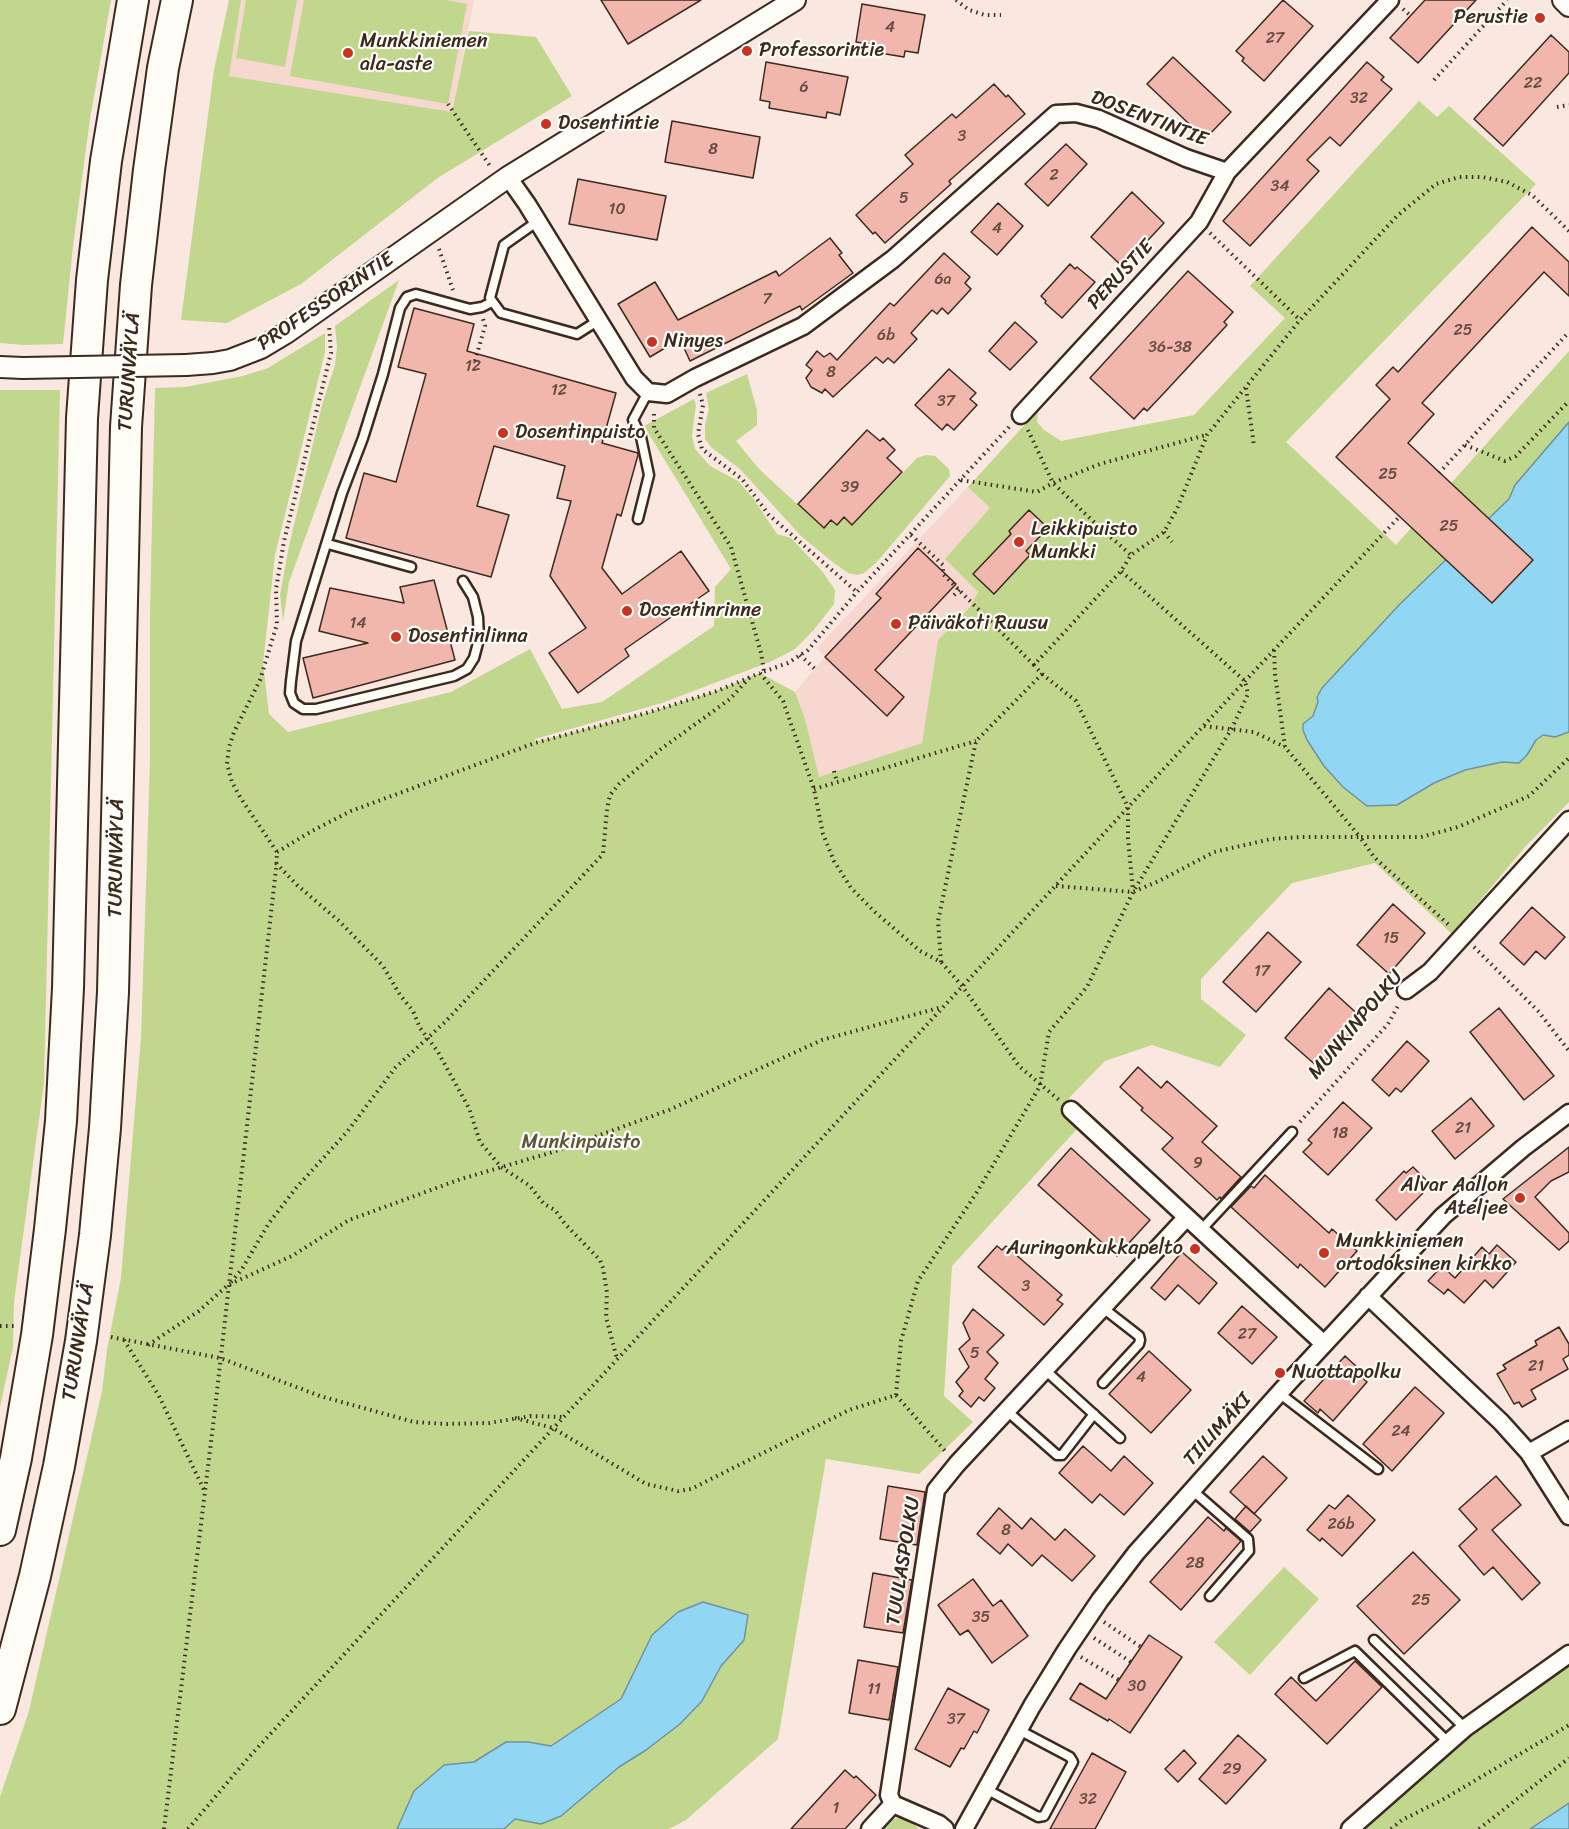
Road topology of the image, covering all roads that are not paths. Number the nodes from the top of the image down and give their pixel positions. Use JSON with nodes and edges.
{"nodes":[{"id":1,"x":133,"y":0,"type":"edge"},
{"id":2,"x":177,"y":0,"type":"edge"},
{"id":3,"x":795,"y":0,"type":"edge"},
{"id":4,"x":1563,"y":0,"type":"edge"},
{"id":5,"x":1396,"y":4,"type":"edge"},
{"id":6,"x":1569,"y":6,"type":"edge"},
{"id":7,"x":1227,"y":172,"type":"junction"},
{"id":8,"x":508,"y":177,"type":"junction"},
{"id":9,"x":538,"y":221,"type":"junction"},
{"id":10,"x":492,"y":302,"type":"junction"},
{"id":11,"x":599,"y":320,"type":"junction"},
{"id":12,"x":0,"y":367,"type":"edge"},
{"id":13,"x":648,"y":392,"type":"junction"},
{"id":14,"x":1021,"y":415,"type":"road end"},
{"id":15,"x":638,"y":519,"type":"dead end"},
{"id":16,"x":328,"y":544,"type":"junction"},
{"id":17,"x":411,"y":567,"type":"dead end"},
{"id":18,"x":463,"y":581,"type":"dead end"},
{"id":19,"x":1569,"y":820,"type":"edge"},
{"id":20,"x":1406,"y":990,"type":"road end"},
{"id":21,"x":1071,"y":1110,"type":"road end"},
{"id":22,"x":1569,"y":1113,"type":"edge"},
{"id":23,"x":1292,"y":1132,"type":"road end"},
{"id":24,"x":1186,"y":1218,"type":"junction"},
{"id":25,"x":1200,"y":1231,"type":"junction"},
{"id":26,"x":1368,"y":1296,"type":"junction"},
{"id":27,"x":1103,"y":1308,"type":"junction"},
{"id":28,"x":1324,"y":1344,"type":"junction"},
{"id":29,"x":1045,"y":1370,"type":"junction"},
{"id":30,"x":1103,"y":1383,"type":"dead end"},
{"id":31,"x":1280,"y":1393,"type":"junction"},
{"id":32,"x":1007,"y":1411,"type":"junction"},
{"id":33,"x":1094,"y":1414,"type":"junction"},
{"id":34,"x":1569,"y":1430,"type":"edge"},
{"id":35,"x":1120,"y":1438,"type":"dead end"},
{"id":36,"x":1528,"y":1453,"type":"junction"},
{"id":37,"x":1378,"y":1469,"type":"dead end"},
{"id":38,"x":1192,"y":1490,"type":"junction"},
{"id":39,"x":1569,"y":1516,"type":"edge"},
{"id":40,"x":0,"y":1530,"type":"edge"},
{"id":41,"x":1210,"y":1596,"type":"dead end"},
{"id":42,"x":1374,"y":1640,"type":"dead end"},
{"id":43,"x":1569,"y":1654,"type":"edge"},
{"id":44,"x":1304,"y":1678,"type":"dead end"},
{"id":45,"x":0,"y":1709,"type":"edge"},
{"id":46,"x":1465,"y":1728,"type":"junction"},
{"id":47,"x":1019,"y":1730,"type":"junction"},
{"id":48,"x":1448,"y":1742,"type":"junction"},
{"id":49,"x":986,"y":1789,"type":"junction"},
{"id":50,"x":893,"y":1804,"type":"junction"},
{"id":51,"x":870,"y":1829,"type":"edge"},
{"id":52,"x":945,"y":1829,"type":"edge"},
{"id":53,"x":964,"y":1829,"type":"edge"},
{"id":54,"x":1350,"y":1829,"type":"edge"}],
"edges":[{"from":1,"to":40,"type":"highway"},
{"from":2,"to":45,"type":"highway","name":"TURUNVÄYLÄ"},
{"from":3,"to":8,"type":"street","name":"PROFESSORINTIE"},
{"from":4,"to":6,"type":"street"},
{"from":5,"to":7,"type":"street","name":"PERUSTIE"},
{"from":7,"to":13,"type":"street","name":"DOSENTINTIE"},
{"from":7,"to":14,"type":"street","name":"PERUSTIE"},
{"from":8,"to":9,"type":"street"},
{"from":8,"to":12,"type":"street","name":"PROFESSORINTIE","bridge":true},
{"from":9,"to":10,"type":"lane"},
{"from":9,"to":11,"type":"street"},
{"from":10,"to":11,"type":"lane"},
{"from":10,"to":16,"type":"lane"},
{"from":11,"to":13,"type":"street"},
{"from":13,"to":15,"type":"lane"},
{"from":16,"to":17,"type":"lane"},
{"from":16,"to":18,"type":"lane"},
{"from":19,"to":20,"type":"street","name":"MUNKINPOLKU"},
{"from":21,"to":24,"type":"street"},
{"from":22,"to":26,"type":"street","name":"TIILIMÄKI"},
{"from":23,"to":25,"type":"lane"},
{"from":24,"to":25,"type":"street"},
{"from":24,"to":27,"type":"street","name":"TUULASPOLKU"},
{"from":25,"to":28,"type":"street"},
{"from":26,"to":28,"type":"street","name":"TIILIMÄKI"},
{"from":26,"to":36,"type":"street"},
{"from":27,"to":29,"type":"street","name":"TUULASPOLKU"},
{"from":27,"to":30,"type":"lane"},
{"from":28,"to":31,"type":"street","name":"TIILIMÄKI"},
{"from":29,"to":32,"type":"street","name":"TUULASPOLKU"},
{"from":29,"to":33,"type":"lane"},
{"from":31,"to":37,"type":"lane"},
{"from":31,"to":38,"type":"street","name":"TIILIMÄKI"},
{"from":32,"to":33,"type":"lane"},
{"from":32,"to":50,"type":"street","name":"TUULASPOLKU"},
{"from":33,"to":35,"type":"lane"},
{"from":34,"to":36,"type":"street"},
{"from":36,"to":39,"type":"street"},
{"from":38,"to":41,"type":"lane"},
{"from":38,"to":47,"type":"street","name":"TIILIMÄKI"},
{"from":42,"to":46,"type":"lane"},
{"from":43,"to":46,"type":"street"},
{"from":44,"to":48,"type":"lane"},
{"from":46,"to":48,"type":"street"},
{"from":47,"to":49,"type":"street","name":"TIILIMÄKI"},
{"from":47,"to":49,"type":"lane"},
{"from":48,"to":54,"type":"street"},
{"from":49,"to":53,"type":"street","name":"TIILIMÄKI"},
{"from":50,"to":51,"type":"street"},
{"from":50,"to":52,"type":"street"}]}
